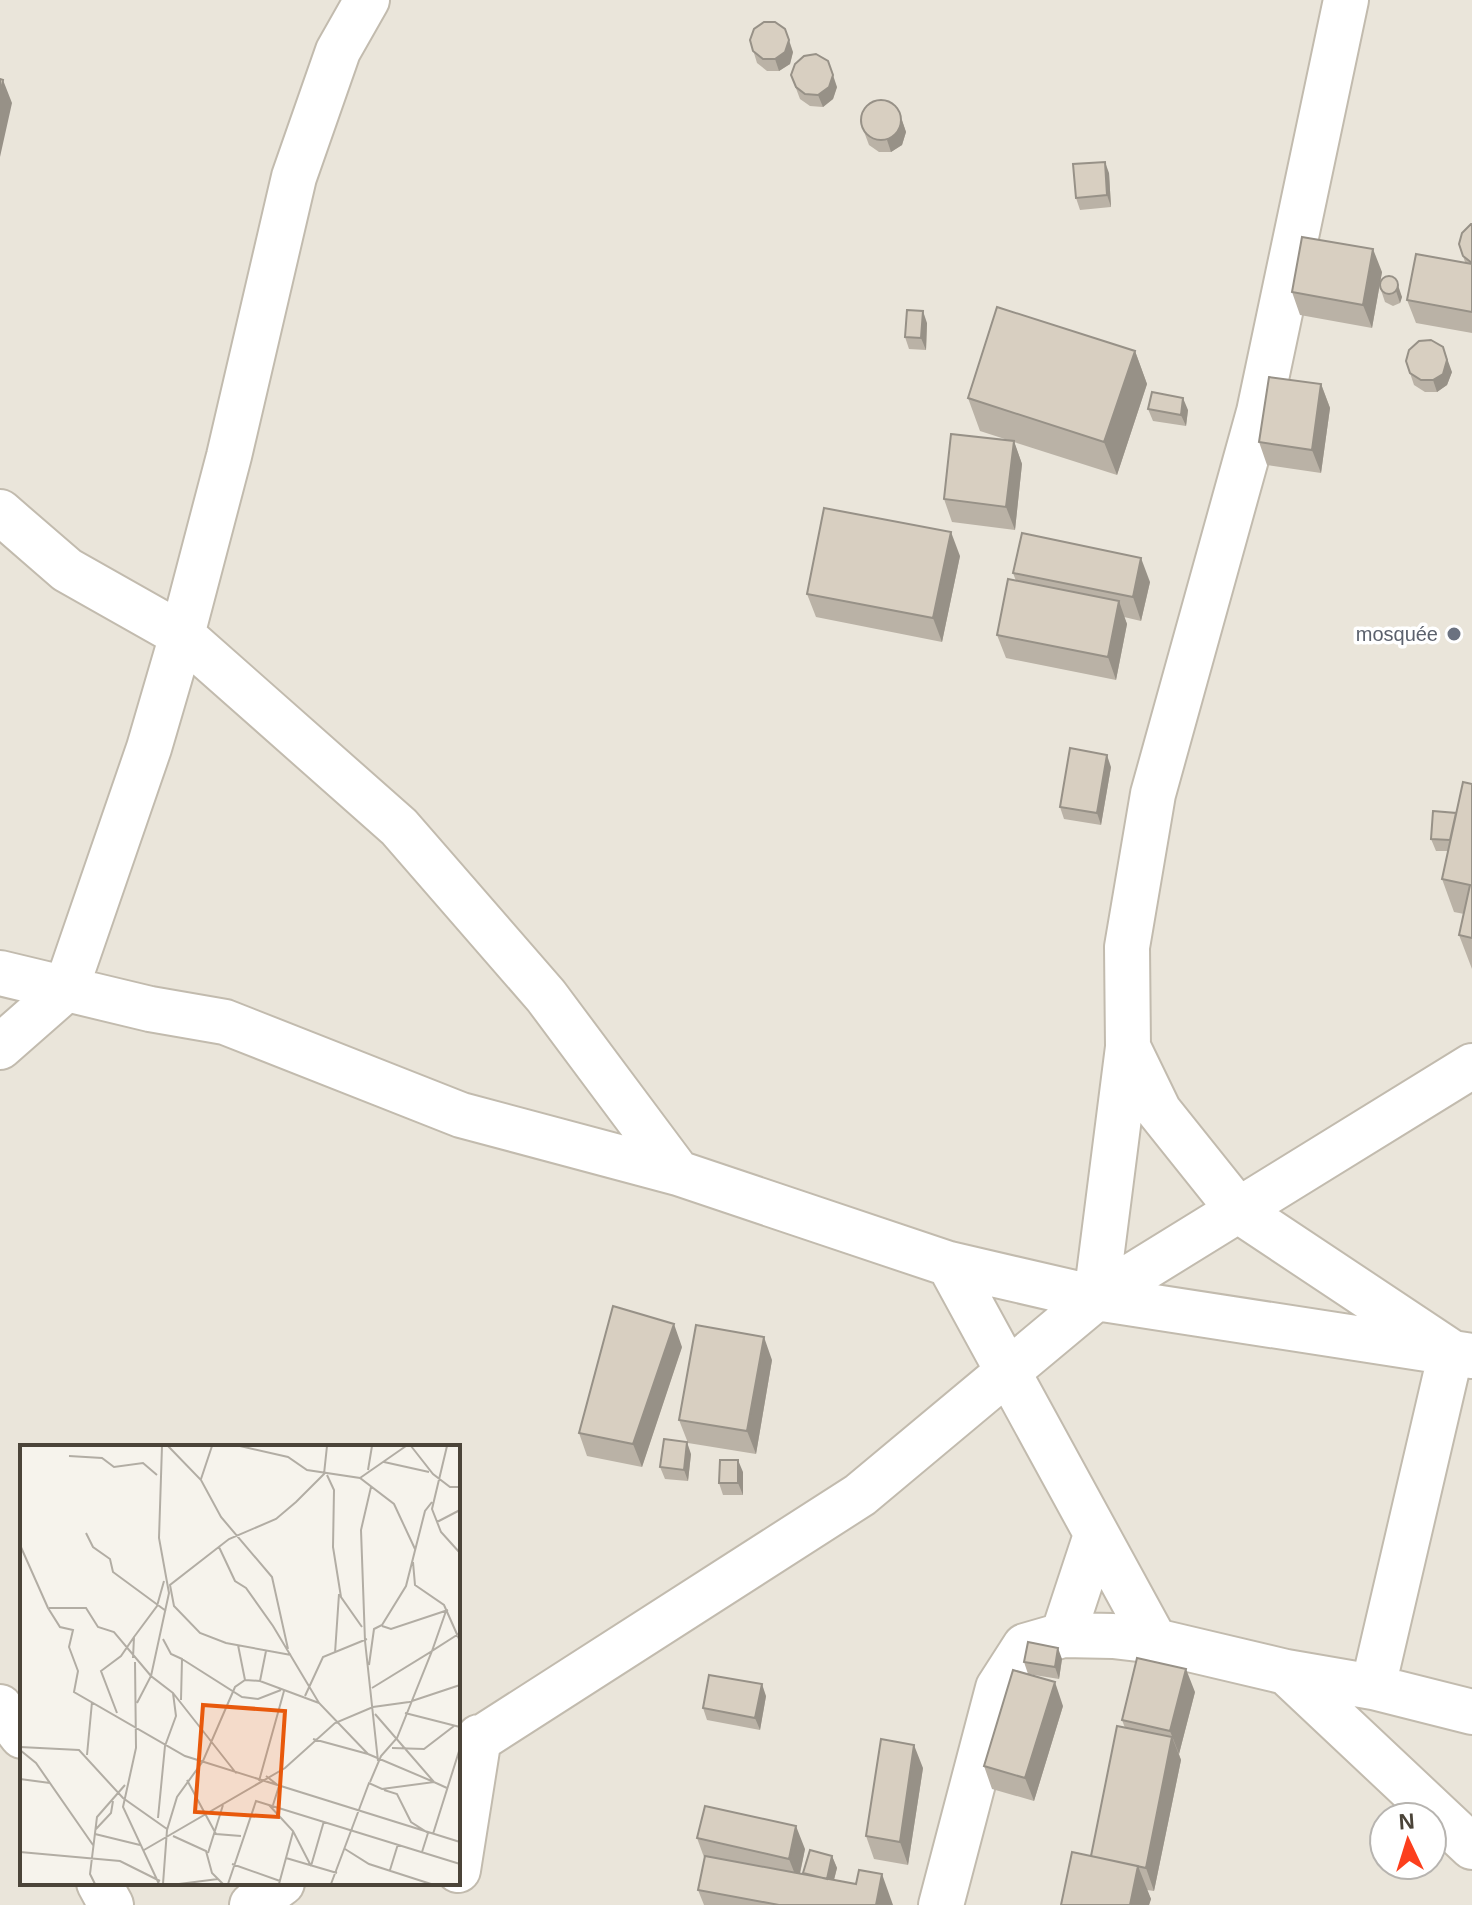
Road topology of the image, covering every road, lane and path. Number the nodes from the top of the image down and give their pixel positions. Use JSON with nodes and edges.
{"nodes":[{"id":1,"x":367,"y":0,"type":"edge"},
{"id":2,"x":1346,"y":0,"type":"edge"},
{"id":3,"x":0,"y":512,"type":"edge"},
{"id":4,"x":182,"y":635,"type":"junction"},
{"id":5,"x":0,"y":973,"type":"edge"},
{"id":6,"x":66,"y":989,"type":"junction"},
{"id":7,"x":0,"y":1047,"type":"edge"},
{"id":8,"x":1128,"y":1047,"type":"junction"},
{"id":9,"x":1472,"y":1066,"type":"edge"},
{"id":10,"x":678,"y":1173,"type":"junction"},
{"id":11,"x":1239,"y":1211,"type":"junction"},
{"id":12,"x":949,"y":1264,"type":"junction"},
{"id":13,"x":1096,"y":1298,"type":"junction"},
{"id":14,"x":1462,"y":1354,"type":"edge"},
{"id":15,"x":1007,"y":1373,"type":"junction"},
{"id":16,"x":1096,"y":1535,"type":"junction"},
{"id":17,"x":1063,"y":1635,"type":"junction"},
{"id":18,"x":1155,"y":1641,"type":"junction"},
{"id":19,"x":1286,"y":1672,"type":"junction"},
{"id":20,"x":1373,"y":1687,"type":"junction"},
{"id":21,"x":0,"y":1707,"type":"edge"},
{"id":22,"x":1472,"y":1712,"type":"edge"},
{"id":23,"x":20,"y":1733,"type":"edge"},
{"id":24,"x":469,"y":1745,"type":"edge"},
{"id":25,"x":460,"y":1847,"type":"edge"},
{"id":26,"x":1472,"y":1847,"type":"edge"},
{"id":27,"x":100,"y":1885,"type":"edge"},
{"id":28,"x":279,"y":1885,"type":"edge"},
{"id":29,"x":456,"y":1885,"type":"edge"},
{"id":30,"x":111,"y":1905,"type":"edge"},
{"id":31,"x":252,"y":1905,"type":"edge"},
{"id":32,"x":452,"y":1905,"type":"edge"},
{"id":33,"x":941,"y":1905,"type":"edge"}],
"edges":[{"from":1,"to":4,"type":"street"},
{"from":2,"to":8,"type":"street"},
{"from":3,"to":4,"type":"street"},
{"from":4,"to":6,"type":"street"},
{"from":4,"to":10,"type":"street"},
{"from":5,"to":6,"type":"street"},
{"from":6,"to":7,"type":"street"},
{"from":6,"to":10,"type":"street"},
{"from":8,"to":11,"type":"street"},
{"from":8,"to":13,"type":"street"},
{"from":9,"to":11,"type":"street"},
{"from":10,"to":12,"type":"street"},
{"from":11,"to":13,"type":"street"},
{"from":11,"to":14,"type":"street"},
{"from":12,"to":13,"type":"street"},
{"from":12,"to":15,"type":"street"},
{"from":13,"to":14,"type":"street"},
{"from":13,"to":15,"type":"street"},
{"from":14,"to":20,"type":"street"},
{"from":15,"to":16,"type":"street"},
{"from":15,"to":24,"type":"street"},
{"from":16,"to":17,"type":"street"},
{"from":16,"to":18,"type":"street"},
{"from":17,"to":18,"type":"street"},
{"from":17,"to":33,"type":"street"},
{"from":18,"to":19,"type":"street"},
{"from":19,"to":20,"type":"street"},
{"from":19,"to":26,"type":"street"},
{"from":20,"to":22,"type":"street"},
{"from":21,"to":23,"type":"street"},
{"from":24,"to":25,"type":"street"},
{"from":27,"to":30,"type":"street"},
{"from":28,"to":31,"type":"street"},
{"from":29,"to":32,"type":"street"}]}
